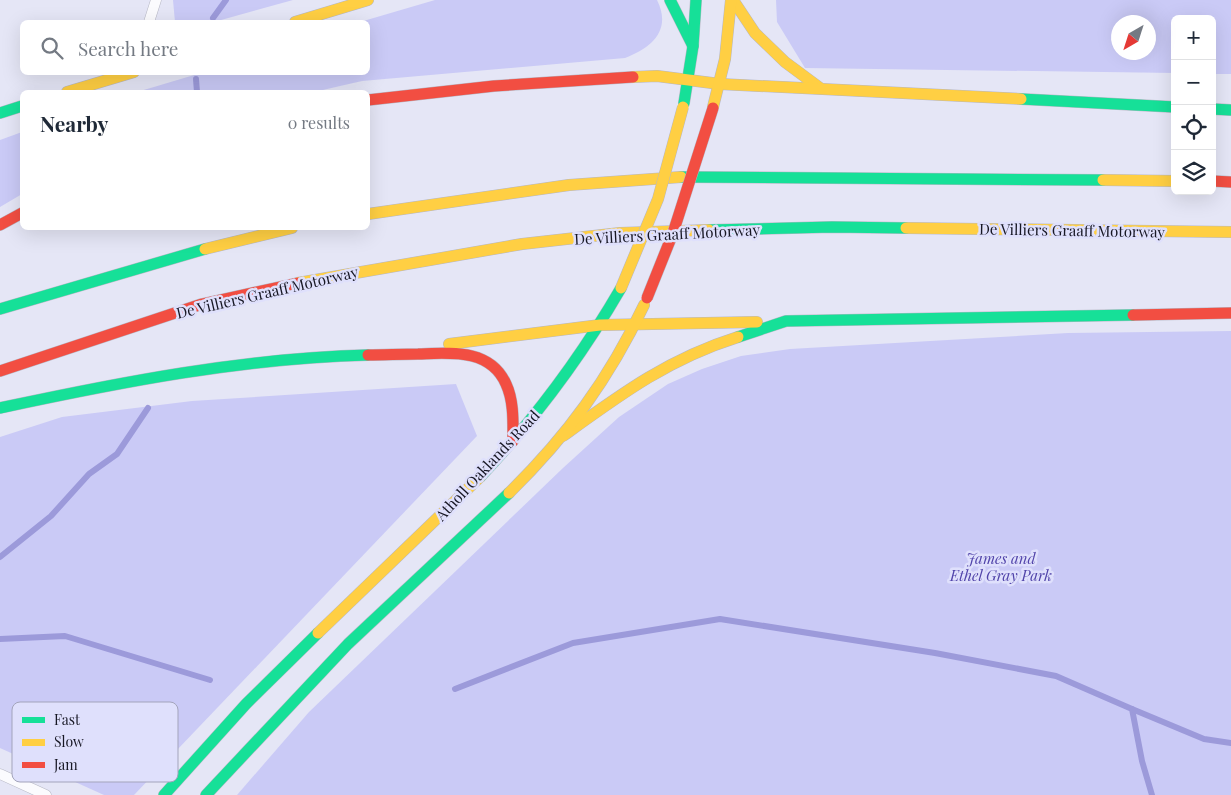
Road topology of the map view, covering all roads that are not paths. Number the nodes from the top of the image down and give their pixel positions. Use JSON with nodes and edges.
{"nodes":[{"id":1,"x":156,"y":0,"type":"edge"},
{"id":2,"x":368,"y":0,"type":"edge"},
{"id":3,"x":670,"y":0,"type":"edge"},
{"id":4,"x":696,"y":0,"type":"edge"},
{"id":5,"x":732,"y":0,"type":"edge"},
{"id":6,"x":150,"y":20,"type":"edge"},
{"id":7,"x":302,"y":20,"type":"edge"},
{"id":8,"x":693,"y":46,"type":"junction"},
{"id":9,"x":124,"y":75,"type":"edge"},
{"id":10,"x":688,"y":79,"type":"junction"},
{"id":11,"x":720,"y":84,"type":"junction"},
{"id":12,"x":820,"y":88,"type":"junction"},
{"id":13,"x":74,"y":90,"type":"edge"},
{"id":14,"x":370,"y":100,"type":"edge"},
{"id":15,"x":20,"y":107,"type":"edge"},
{"id":16,"x":1171,"y":107,"type":"edge"},
{"id":17,"x":1216,"y":109,"type":"edge"},
{"id":18,"x":1231,"y":110,"type":"edge"},
{"id":19,"x":0,"y":113,"type":"edge"},
{"id":20,"x":1171,"y":181,"type":"edge"},
{"id":21,"x":1216,"y":182,"type":"edge"},
{"id":22,"x":1231,"y":182,"type":"edge"},
{"id":23,"x":20,"y":214,"type":"edge"},
{"id":24,"x":370,"y":214,"type":"edge"},
{"id":25,"x":0,"y":225,"type":"edge"},
{"id":26,"x":284,"y":230,"type":"edge"},
{"id":27,"x":1231,"y":232,"type":"edge"},
{"id":28,"x":0,"y":309,"type":"edge"},
{"id":29,"x":1231,"y":313,"type":"edge"},
{"id":30,"x":786,"y":322,"type":"junction"},
{"id":31,"x":635,"y":324,"type":"junction"},
{"id":32,"x":600,"y":325,"type":"junction"},
{"id":33,"x":377,"y":353,"type":"junction"},
{"id":34,"x":0,"y":371,"type":"edge"},
{"id":35,"x":0,"y":408,"type":"edge"},
{"id":36,"x":563,"y":436,"type":"junction"},
{"id":37,"x":513,"y":441,"type":"junction"},
{"id":38,"x":0,"y":774,"type":"edge"},
{"id":39,"x":12,"y":779,"type":"edge"},
{"id":40,"x":178,"y":780,"type":"edge"},
{"id":41,"x":18,"y":782,"type":"edge"},
{"id":42,"x":176,"y":782,"type":"edge"},
{"id":43,"x":46,"y":795,"type":"edge"},
{"id":44,"x":164,"y":795,"type":"edge"},
{"id":45,"x":206,"y":795,"type":"edge"}],
"edges":[{"from":1,"to":6,"type":"lane"},
{"from":2,"to":7,"type":"main road"},
{"from":3,"to":8,"type":"main road"},
{"from":4,"to":8,"type":"main road","name":"Atholl Oaklands Road"},
{"from":5,"to":11,"type":"main road","name":"Atholl Oaklands Road"},
{"from":5,"to":12,"type":"main road"},
{"from":8,"to":10,"type":"main road","name":"Atholl Oaklands Road"},
{"from":9,"to":13,"type":"main road"},
{"from":10,"to":11,"type":"main road"},
{"from":10,"to":14,"type":"main road"},
{"from":10,"to":32,"type":"main road","name":"Atholl Oaklands Road","bridge":true},
{"from":11,"to":12,"type":"main road"},
{"from":11,"to":31,"type":"main road","name":"Atholl Oaklands Road","bridge":true},
{"from":12,"to":16,"type":"main road"},
{"from":15,"to":19,"type":"main road"},
{"from":17,"to":18,"type":"main road"},
{"from":20,"to":24,"type":"main road"},
{"from":21,"to":22,"type":"main road"},
{"from":23,"to":25,"type":"main road"},
{"from":26,"to":28,"type":"main road"},
{"from":27,"to":34,"type":"main road","name":"De Villiers Graaff Motorway"},
{"from":29,"to":30,"type":"main road"},
{"from":30,"to":31,"type":"main road"},
{"from":30,"to":36,"type":"main road"},
{"from":31,"to":32,"type":"main road"},
{"from":31,"to":36,"type":"main road","name":"Atholl Oaklands Road"},
{"from":32,"to":33,"type":"main road"},
{"from":32,"to":37,"type":"main road","name":"Atholl Oaklands Road"},
{"from":33,"to":35,"type":"main road"},
{"from":33,"to":37,"type":"main road"},
{"from":36,"to":45,"type":"main road","name":"Atholl Oaklands Road"},
{"from":37,"to":40,"type":"main road","name":"Atholl Oaklands Road"},
{"from":38,"to":39,"type":"lane"},
{"from":41,"to":43,"type":"lane"},
{"from":42,"to":44,"type":"main road","name":"Atholl Oaklands Road"}]}
